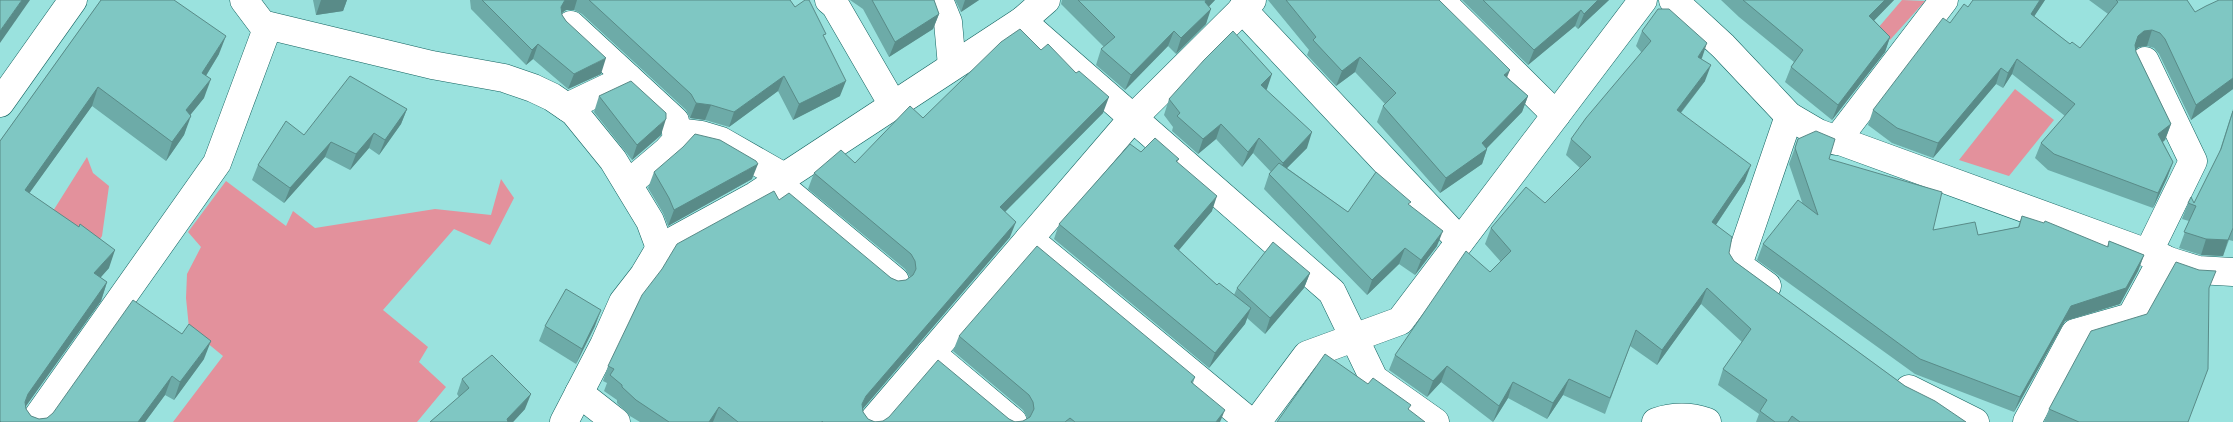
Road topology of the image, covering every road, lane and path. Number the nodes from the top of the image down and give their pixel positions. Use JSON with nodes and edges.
{"nodes":[{"id":1,"x":73,"y":0,"type":"edge"},
{"id":2,"x":244,"y":0,"type":"edge"},
{"id":3,"x":829,"y":0,"type":"edge"},
{"id":4,"x":939,"y":0,"type":"edge"},
{"id":5,"x":1046,"y":0,"type":"edge"},
{"id":6,"x":1440,"y":0,"type":"edge"},
{"id":7,"x":1643,"y":0,"type":"edge"},
{"id":8,"x":1672,"y":0,"type":"edge"},
{"id":9,"x":1944,"y":0,"type":"edge"},
{"id":10,"x":1247,"y":5,"type":"edge"},
{"id":11,"x":1022,"y":21,"type":"junction"},
{"id":12,"x":571,"y":25,"type":"edge"},
{"id":13,"x":268,"y":26,"type":"junction"},
{"id":14,"x":2145,"y":61,"type":"dead end"},
{"id":15,"x":952,"y":66,"type":"junction"},
{"id":16,"x":628,"y":78,"type":"junction"},
{"id":17,"x":0,"y":103,"type":"edge"},
{"id":18,"x":893,"y":105,"type":"junction"},
{"id":19,"x":567,"y":107,"type":"junction"},
{"id":20,"x":1556,"y":115,"type":"junction"},
{"id":21,"x":1789,"y":116,"type":"junction"},
{"id":22,"x":1133,"y":118,"type":"junction"},
{"id":23,"x":676,"y":132,"type":"junction"},
{"id":24,"x":1836,"y":141,"type":"junction"},
{"id":25,"x":780,"y":180,"type":"junction"},
{"id":26,"x":628,"y":184,"type":"junction"},
{"id":27,"x":1029,"y":239,"type":"junction"},
{"id":28,"x":1460,"y":241,"type":"junction"},
{"id":29,"x":660,"y":248,"type":"junction"},
{"id":30,"x":2155,"y":256,"type":"junction"},
{"id":31,"x":2233,"y":272,"type":"edge"},
{"id":32,"x":895,"y":281,"type":"edge"},
{"id":33,"x":1784,"y":299,"type":"edge"},
{"id":34,"x":1354,"y":337,"type":"junction"},
{"id":35,"x":931,"y":353,"type":"junction"},
{"id":36,"x":1892,"y":378,"type":"edge"},
{"id":37,"x":579,"y":393,"type":"junction"},
{"id":38,"x":34,"y":422,"type":"edge"},
{"id":39,"x":564,"y":422,"type":"edge"},
{"id":40,"x":616,"y":422,"type":"edge"},
{"id":41,"x":872,"y":422,"type":"edge"},
{"id":42,"x":1012,"y":422,"type":"edge"},
{"id":43,"x":1250,"y":422,"type":"edge"},
{"id":44,"x":1257,"y":422,"type":"edge"},
{"id":45,"x":1435,"y":422,"type":"edge"},
{"id":46,"x":1656,"y":422,"type":"edge"},
{"id":47,"x":1707,"y":422,"type":"edge"},
{"id":48,"x":1975,"y":422,"type":"edge"},
{"id":49,"x":2027,"y":422,"type":"edge"}],
"edges":[{"from":1,"to":17,"type":"street"},
{"from":2,"to":13,"type":"street"},
{"from":3,"to":18,"type":"street"},
{"from":4,"to":15,"type":"street"},
{"from":5,"to":11,"type":"street"},
{"from":6,"to":20,"type":"street"},
{"from":7,"to":20,"type":"street"},
{"from":8,"to":21,"type":"street"},
{"from":9,"to":24,"type":"street"},
{"from":10,"to":22,"type":"street"},
{"from":10,"to":28,"type":"street"},
{"from":11,"to":15,"type":"street"},
{"from":11,"to":22,"type":"street"},
{"from":12,"to":16,"type":"street"},
{"from":13,"to":19,"type":"street"},
{"from":13,"to":38,"type":"street"},
{"from":14,"to":30,"type":"street"},
{"from":15,"to":18,"type":"street"},
{"from":16,"to":19,"type":"street"},
{"from":16,"to":23,"type":"street"},
{"from":18,"to":25,"type":"street"},
{"from":19,"to":26,"type":"street"},
{"from":20,"to":28,"type":"street"},
{"from":21,"to":24,"type":"street"},
{"from":21,"to":33,"type":"street"},
{"from":22,"to":27,"type":"street"},
{"from":22,"to":34,"type":"street"},
{"from":23,"to":25,"type":"street"},
{"from":23,"to":26,"type":"street"},
{"from":24,"to":30,"type":"street"},
{"from":25,"to":29,"type":"street"},
{"from":25,"to":32,"type":"street"},
{"from":26,"to":29,"type":"street"},
{"from":27,"to":35,"type":"street"},
{"from":27,"to":43,"type":"street"},
{"from":28,"to":34,"type":"street"},
{"from":29,"to":37,"type":"street"},
{"from":30,"to":31,"type":"street"},
{"from":30,"to":49,"type":"street"},
{"from":34,"to":44,"type":"street"},
{"from":34,"to":45,"type":"street"},
{"from":35,"to":41,"type":"street"},
{"from":35,"to":42,"type":"street"},
{"from":36,"to":48,"type":"street"},
{"from":37,"to":39,"type":"street"},
{"from":37,"to":40,"type":"street"},
{"from":46,"to":47,"type":"street"}]}
